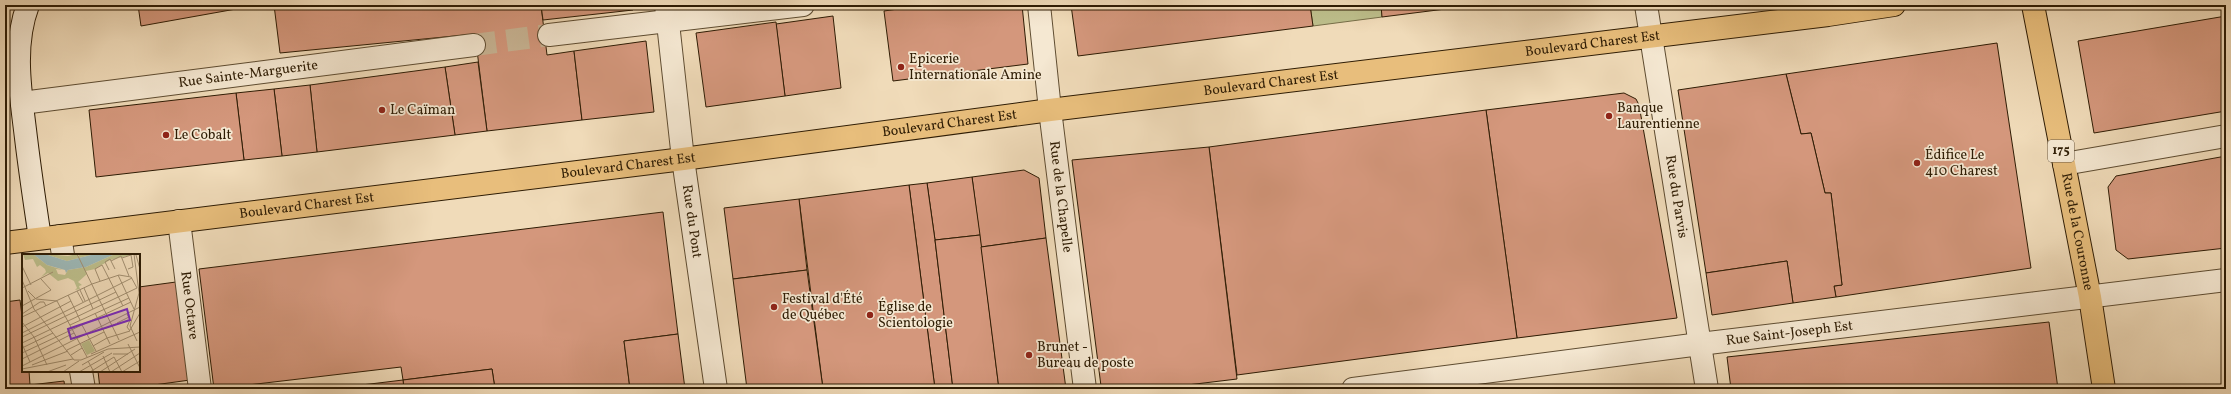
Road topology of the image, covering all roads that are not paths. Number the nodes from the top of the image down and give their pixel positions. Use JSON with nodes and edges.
{"nodes":[{"id":1,"x":28,"y":5,"type":"edge"},
{"id":2,"x":803,"y":5,"type":"edge"},
{"id":3,"x":1039,"y":5,"type":"edge"},
{"id":4,"x":1646,"y":5,"type":"edge"},
{"id":5,"x":1894,"y":5,"type":"edge"},
{"id":6,"x":2033,"y":5,"type":"edge"},
{"id":7,"x":667,"y":13,"type":"edge"},
{"id":8,"x":549,"y":35,"type":"tunnel mouth"},
{"id":9,"x":1651,"y":37,"type":"junction"},
{"id":10,"x":474,"y":45,"type":"tunnel mouth"},
{"id":11,"x":22,"y":103,"type":"junction"},
{"id":12,"x":1050,"y":110,"type":"junction"},
{"id":13,"x":2226,"y":136,"type":"edge"},
{"id":14,"x":683,"y":159,"type":"junction"},
{"id":15,"x":2064,"y":164,"type":"junction"},
{"id":16,"x":179,"y":221,"type":"junction"},
{"id":17,"x":5,"y":242,"type":"edge"},
{"id":18,"x":54,"y":243,"type":"edge"},
{"id":19,"x":2226,"y":280,"type":"edge"},
{"id":20,"x":2090,"y":297,"type":"junction"},
{"id":21,"x":1700,"y":344,"type":"junction"},
{"id":22,"x":81,"y":372,"type":"edge"},
{"id":23,"x":84,"y":389,"type":"edge"},
{"id":24,"x":200,"y":389,"type":"edge"},
{"id":25,"x":716,"y":389,"type":"edge"},
{"id":26,"x":1085,"y":389,"type":"edge"},
{"id":27,"x":1353,"y":389,"type":"edge"},
{"id":28,"x":1706,"y":389,"type":"edge"},
{"id":29,"x":2104,"y":389,"type":"edge"}],
"edges":[{"from":1,"to":11,"type":"street"},
{"from":2,"to":7,"type":"street"},
{"from":3,"to":12,"type":"street","name":"Rue de la Chapelle"},
{"from":4,"to":9,"type":"street","name":"Rue du Parvis"},
{"from":5,"to":9,"type":"main road","name":"Boulevard Charest Est"},
{"from":6,"to":15,"type":"main road","name":"Rue de la Couronne","number":"175"},
{"from":7,"to":8,"type":"street"},
{"from":7,"to":14,"type":"street","name":"Rue du Pont"},
{"from":9,"to":12,"type":"main road","name":"Boulevard Charest Est"},
{"from":9,"to":21,"type":"street","name":"Rue du Parvis"},
{"from":10,"to":11,"type":"street","name":"Rue Sainte-Marguerite"},
{"from":11,"to":18,"type":"street"},
{"from":12,"to":14,"type":"main road","name":"Boulevard Charest Est"},
{"from":12,"to":26,"type":"street","name":"Rue de la Chapelle"},
{"from":13,"to":15,"type":"street"},
{"from":14,"to":16,"type":"main road","name":"Boulevard Charest Est"},
{"from":14,"to":25,"type":"street","name":"Rue du Pont"},
{"from":15,"to":20,"type":"main road","name":"Rue de la Couronne","number":"175"},
{"from":16,"to":18,"type":"main road","name":"Boulevard Charest Est"},
{"from":16,"to":24,"type":"street","name":"Rue Octave"},
{"from":17,"to":18,"type":"main road","name":"Boulevard Charest Est"},
{"from":19,"to":20,"type":"street","name":"Rue Saint-Joseph Est"},
{"from":20,"to":21,"type":"street","name":"Rue Saint-Joseph Est"},
{"from":20,"to":29,"type":"main road","name":"Rue de la Couronne","number":"175"},
{"from":21,"to":27,"type":"street","name":"Rue Saint-Joseph Est"},
{"from":21,"to":28,"type":"street","name":"Rue du Parvis"},
{"from":22,"to":23,"type":"street"}]}
